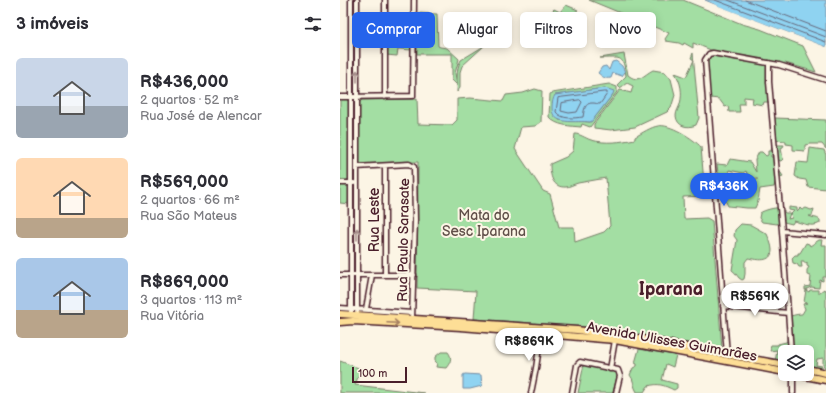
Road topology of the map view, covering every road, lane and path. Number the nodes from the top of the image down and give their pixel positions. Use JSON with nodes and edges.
{"nodes":[{"id":1,"x":352,"y":0,"type":"edge"},
{"id":2,"x":357,"y":0,"type":"edge"},
{"id":3,"x":385,"y":0,"type":"edge"},
{"id":4,"x":414,"y":0,"type":"edge"},
{"id":5,"x":769,"y":63,"type":"junction"},
{"id":6,"x":826,"y":80,"type":"edge"},
{"id":7,"x":340,"y":97,"type":"edge"},
{"id":8,"x":352,"y":97,"type":"junction"},
{"id":9,"x":357,"y":97,"type":"junction"},
{"id":10,"x":385,"y":97,"type":"junction"},
{"id":11,"x":385,"y":166,"type":"junction"},
{"id":12,"x":354,"y":167,"type":"junction"},
{"id":13,"x":340,"y":183,"type":"edge"},
{"id":14,"x":351,"y":183,"type":"junction"},
{"id":15,"x":357,"y":183,"type":"junction"},
{"id":16,"x":782,"y":231,"type":"junction"},
{"id":17,"x":826,"y":235,"type":"edge"},
{"id":18,"x":352,"y":254,"type":"junction"},
{"id":19,"x":357,"y":254,"type":"junction"},
{"id":20,"x":340,"y":275,"type":"edge"},
{"id":21,"x":354,"y":275,"type":"junction"},
{"id":22,"x":372,"y":275,"type":"junction"},
{"id":23,"x":385,"y":275,"type":"junction"},
{"id":24,"x":414,"y":275,"type":"junction"},
{"id":25,"x":723,"y":306,"type":"junction"},
{"id":26,"x":340,"y":308,"type":"edge"},
{"id":27,"x":366,"y":310,"type":"junction"},
{"id":28,"x":354,"y":312,"type":"junction"},
{"id":29,"x":788,"y":313,"type":"junction"},
{"id":30,"x":340,"y":314,"type":"edge"},
{"id":31,"x":412,"y":316,"type":"junction"},
{"id":32,"x":379,"y":320,"type":"junction"},
{"id":33,"x":340,"y":322,"type":"edge"},
{"id":34,"x":541,"y":334,"type":"junction"},
{"id":35,"x":616,"y":340,"type":"junction"},
{"id":36,"x":790,"y":345,"type":"edge"},
{"id":37,"x":727,"y":355,"type":"junction"},
{"id":38,"x":760,"y":361,"type":"junction"},
{"id":39,"x":778,"y":364,"type":"edge"},
{"id":40,"x":758,"y":368,"type":"junction"},
{"id":41,"x":610,"y":369,"type":"junction"},
{"id":42,"x":814,"y":370,"type":"edge"},
{"id":43,"x":778,"y":371,"type":"edge"},
{"id":44,"x":826,"y":373,"type":"edge"},
{"id":45,"x":814,"y":378,"type":"edge"},
{"id":46,"x":826,"y":380,"type":"edge"},
{"id":47,"x":794,"y":381,"type":"edge"},
{"id":48,"x":531,"y":393,"type":"edge"},
{"id":49,"x":572,"y":393,"type":"edge"},
{"id":50,"x":616,"y":393,"type":"edge"},
{"id":51,"x":793,"y":393,"type":"edge"}],
"edges":[{"from":1,"to":8,"type":"street"},
{"from":9,"to":2,"type":"street","one_way":true},
{"from":3,"to":10,"type":"street"},
{"from":4,"to":10,"type":"street"},
{"from":5,"to":6,"type":"street"},
{"from":5,"to":16,"type":"street"},
{"from":5,"to":25,"type":"street"},
{"from":7,"to":8,"type":"street"},
{"from":8,"to":9,"type":"street"},
{"from":8,"to":12,"type":"street"},
{"from":9,"to":10,"type":"street"},
{"from":9,"to":12,"type":"street"},
{"from":11,"to":12,"type":"street"},
{"from":11,"to":23,"type":"street","name":"Rua Leste"},
{"from":11,"to":24,"type":"street","name":"Rua Paulo Sarasate"},
{"from":12,"to":14,"type":"street"},
{"from":12,"to":15,"type":"street"},
{"from":13,"to":14,"type":"street"},
{"from":14,"to":15,"type":"street"},
{"from":14,"to":18,"type":"street"},
{"from":19,"to":15,"type":"street","one_way":true},
{"from":16,"to":17,"type":"street"},
{"from":16,"to":29,"type":"street"},
{"from":18,"to":19,"type":"street"},
{"from":18,"to":21,"type":"street"},
{"from":19,"to":21,"type":"street"},
{"from":20,"to":21,"type":"street"},
{"from":21,"to":22,"type":"street"},
{"from":21,"to":28,"type":"street"},
{"from":22,"to":23,"type":"street"},
{"from":22,"to":27,"type":"street"},
{"from":23,"to":24,"type":"street"},
{"from":24,"to":31,"type":"street","name":"Rua Paulo Sarasate"},
{"from":25,"to":29,"type":"street"},
{"from":25,"to":37,"type":"street"},
{"from":26,"to":28,"type":"street"},
{"from":27,"to":28,"type":"street"},
{"from":27,"to":31,"type":"street"},
{"from":28,"to":30,"type":"main road","name":"Avenida Ulisses Guimarães"},
{"from":28,"to":32,"type":"main road","name":"Avenida Ulisses Guimarães"},
{"from":29,"to":36,"type":"street"},
{"from":31,"to":32,"type":"main road","name":"Avenida Ulisses Guimarães"},
{"from":31,"to":37,"type":"main road","name":"Avenida Ulisses Guimarães"},
{"from":32,"to":33,"type":"main road","name":"Avenida Ulisses Guimarães"},
{"from":32,"to":34,"type":"main road","name":"Avenida Ulisses Guimarães","one_way":true},
{"from":34,"to":35,"type":"main road","name":"Avenida Ulisses Guimarães"},
{"from":34,"to":48,"type":"street"},
{"from":35,"to":40,"type":"main road","name":"Avenida Ulisses Guimarães"},
{"from":35,"to":41,"type":"street"},
{"from":37,"to":38,"type":"main road","name":"Avenida Ulisses Guimarães"},
{"from":38,"to":39,"type":"main road","name":"Avenida Ulisses Guimarães"},
{"from":38,"to":40,"type":"main road"},
{"from":40,"to":43,"type":"main road","name":"Avenida Ulisses Guimarães"},
{"from":41,"to":49,"type":"street"},
{"from":41,"to":50,"type":"street"},
{"from":42,"to":44,"type":"main road"},
{"from":45,"to":46,"type":"main road"},
{"from":47,"to":51,"type":"street"}]}
